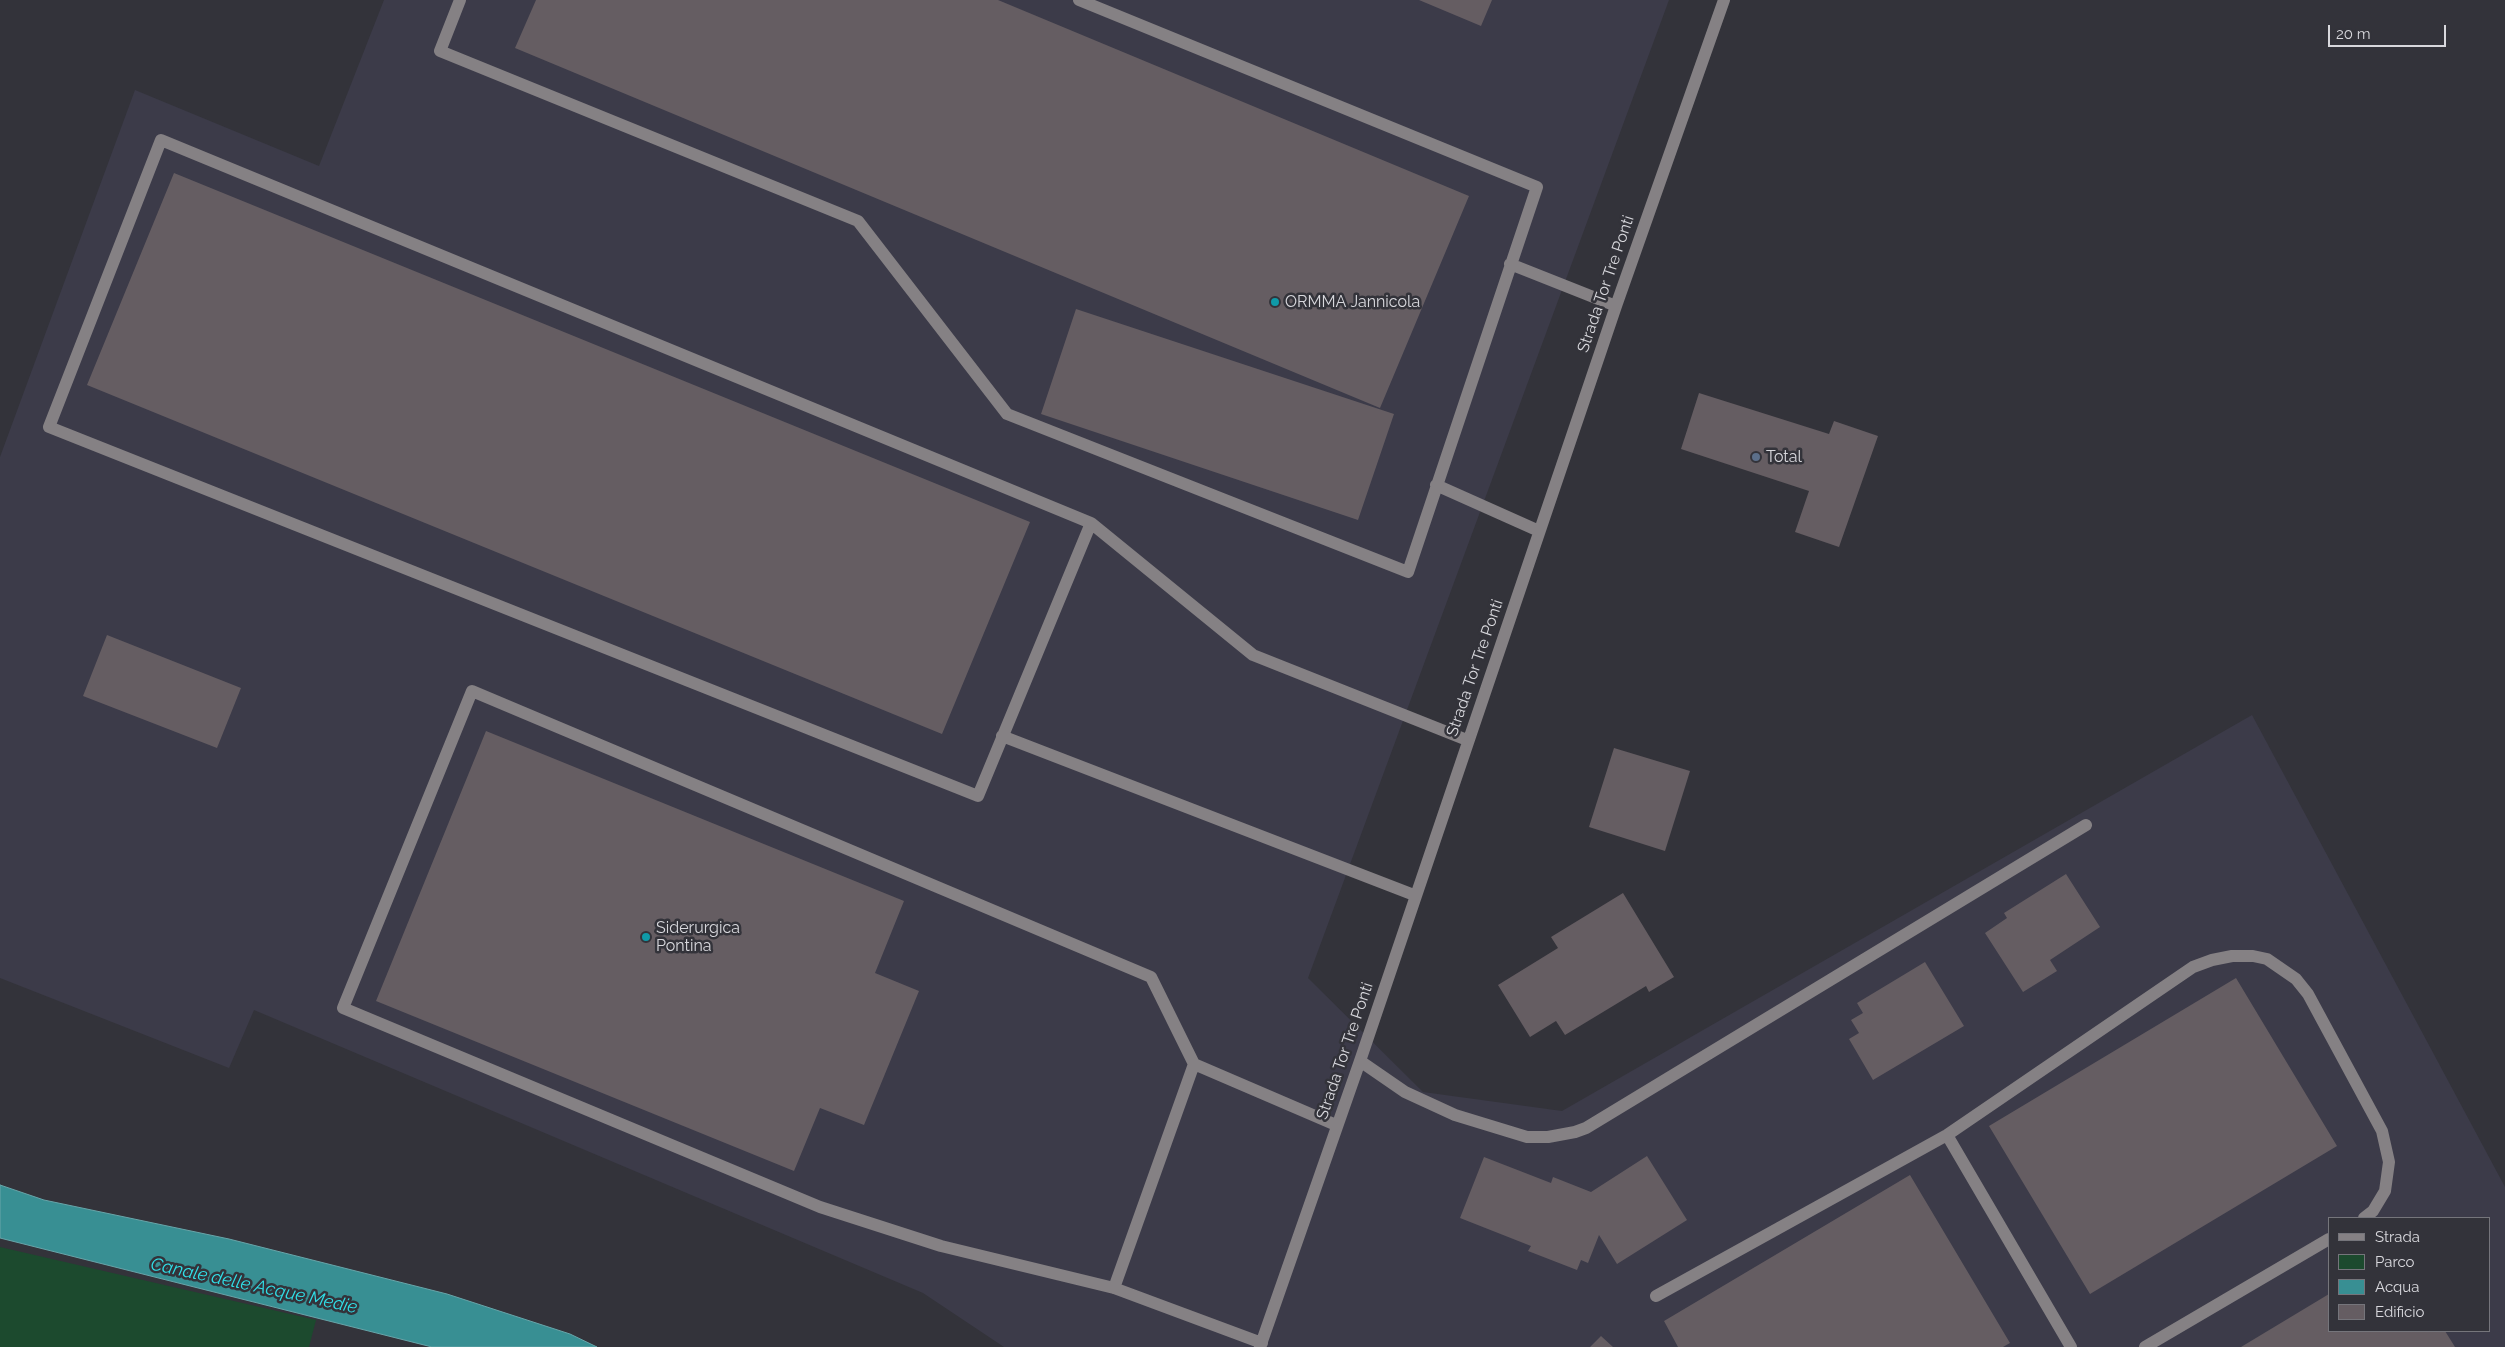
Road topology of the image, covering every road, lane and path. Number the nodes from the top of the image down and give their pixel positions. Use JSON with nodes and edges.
{"nodes":[{"id":1,"x":460,"y":0,"type":"edge"},
{"id":2,"x":1078,"y":0,"type":"edge"},
{"id":3,"x":1724,"y":0,"type":"edge"},
{"id":4,"x":1510,"y":264,"type":"junction"},
{"id":5,"x":1616,"y":306,"type":"junction"},
{"id":6,"x":1436,"y":485,"type":"junction"},
{"id":7,"x":1091,"y":523,"type":"junction"},
{"id":8,"x":1539,"y":531,"type":"junction"},
{"id":9,"x":1002,"y":736,"type":"junction"},
{"id":10,"x":1467,"y":740,"type":"junction"},
{"id":11,"x":2086,"y":826,"type":"dead end"},
{"id":12,"x":1414,"y":896,"type":"junction"},
{"id":13,"x":1360,"y":1061,"type":"junction"},
{"id":14,"x":1194,"y":1064,"type":"junction"},
{"id":15,"x":1336,"y":1125,"type":"junction"},
{"id":16,"x":1947,"y":1135,"type":"junction"},
{"id":17,"x":2365,"y":1217,"type":"edge"},
{"id":18,"x":2328,"y":1240,"type":"edge"},
{"id":19,"x":1114,"y":1288,"type":"junction"},
{"id":20,"x":1656,"y":1296,"type":"dead end"},
{"id":21,"x":1261,"y":1345,"type":"edge"},
{"id":22,"x":2071,"y":1347,"type":"edge"},
{"id":23,"x":2145,"y":1347,"type":"edge"}],
"edges":[{"from":1,"to":6,"type":"street"},
{"from":2,"to":4,"type":"street"},
{"from":3,"to":5,"type":"street","name":"Strada Tor Tre Ponti"},
{"from":4,"to":5,"type":"street"},
{"from":4,"to":6,"type":"street"},
{"from":5,"to":8,"type":"street","name":"Strada Tor Tre Ponti"},
{"from":6,"to":8,"type":"street"},
{"from":7,"to":9,"type":"street"},
{"from":7,"to":9,"type":"street"},
{"from":7,"to":10,"type":"street"},
{"from":8,"to":10,"type":"street","name":"Strada Tor Tre Ponti"},
{"from":9,"to":12,"type":"street"},
{"from":10,"to":12,"type":"street","name":"Strada Tor Tre Ponti"},
{"from":11,"to":13,"type":"street"},
{"from":12,"to":13,"type":"street","name":"Strada Tor Tre Ponti"},
{"from":13,"to":15,"type":"street","name":"Strada Tor Tre Ponti"},
{"from":14,"to":15,"type":"street"},
{"from":14,"to":19,"type":"street"},
{"from":14,"to":19,"type":"street"},
{"from":15,"to":21,"type":"street","name":"Strada Tor Tre Ponti"},
{"from":16,"to":17,"type":"street"},
{"from":16,"to":20,"type":"street"},
{"from":16,"to":22,"type":"street"},
{"from":18,"to":23,"type":"street"},
{"from":19,"to":21,"type":"street"}]}
